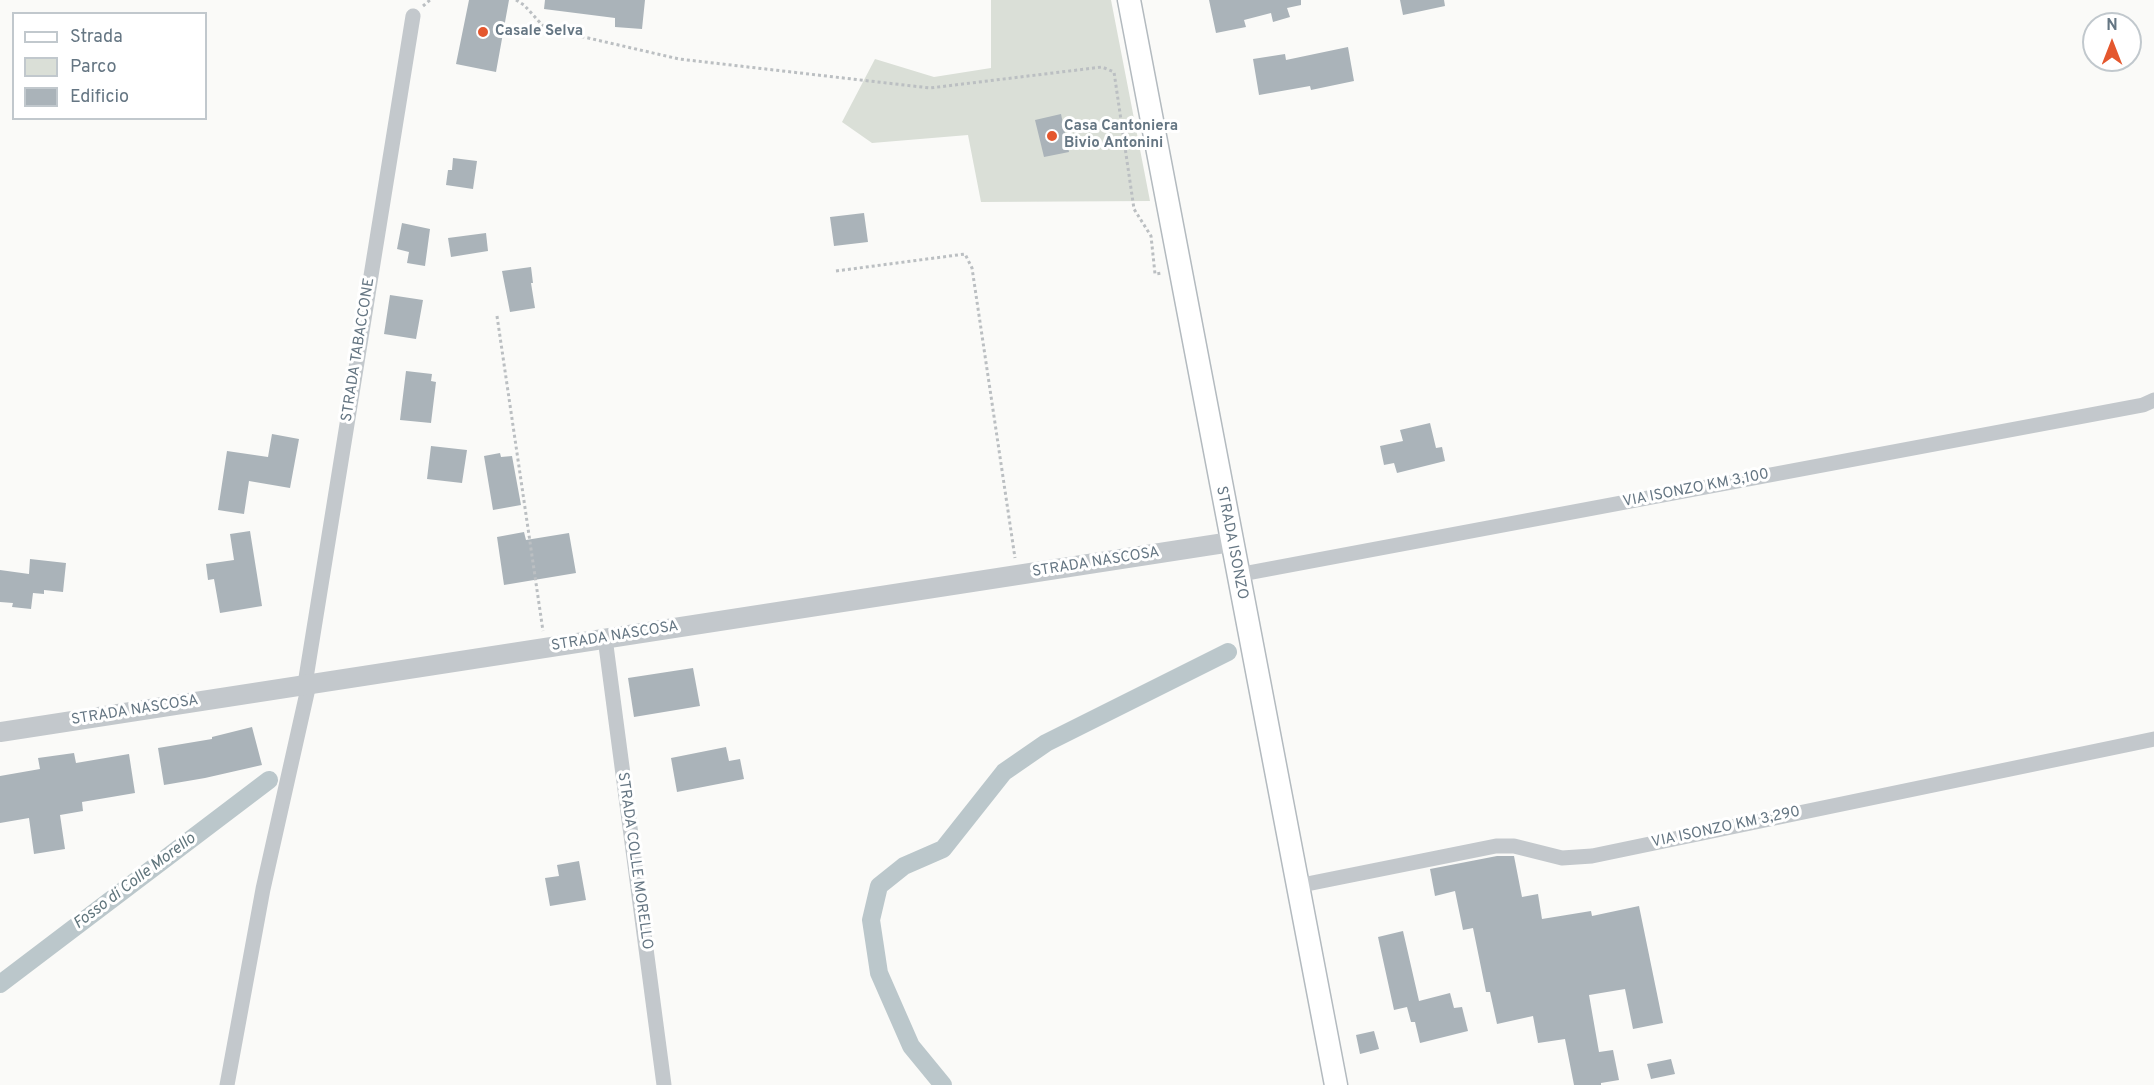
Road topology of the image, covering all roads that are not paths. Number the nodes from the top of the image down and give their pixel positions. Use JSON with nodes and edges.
{"nodes":[{"id":1,"x":1129,"y":0,"type":"edge"},
{"id":2,"x":413,"y":16,"type":"dead end"},
{"id":3,"x":2154,"y":400,"type":"edge"},
{"id":4,"x":1231,"y":542,"type":"junction"},
{"id":5,"x":1237,"y":575,"type":"junction"},
{"id":6,"x":605,"y":638,"type":"junction"},
{"id":7,"x":307,"y":684,"type":"junction"},
{"id":8,"x":0,"y":732,"type":"edge"},
{"id":9,"x":2154,"y":739,"type":"edge"},
{"id":10,"x":1297,"y":886,"type":"junction"},
{"id":11,"x":227,"y":1085,"type":"edge"},
{"id":12,"x":664,"y":1085,"type":"edge"},
{"id":13,"x":1336,"y":1085,"type":"edge"}],
"edges":[{"from":1,"to":4,"type":"main road","name":"STRADA ISONZO"},
{"from":2,"to":7,"type":"street","name":"STRADA TABACCONE"},
{"from":3,"to":5,"type":"street","name":"VIA ISONZO KM 3,100"},
{"from":4,"to":5,"type":"main road","name":"STRADA ISONZO"},
{"from":4,"to":6,"type":"street","name":"STRADA NASCOSA"},
{"from":5,"to":10,"type":"main road","name":"STRADA ISONZO"},
{"from":6,"to":7,"type":"street","name":"STRADA NASCOSA"},
{"from":6,"to":12,"type":"street","name":"STRADA COLLE MORELLO"},
{"from":7,"to":8,"type":"street","name":"STRADA NASCOSA"},
{"from":7,"to":11,"type":"street","name":"STRADA TABACCONE"},
{"from":9,"to":10,"type":"street","name":"VIA ISONZO KM 3,290"},
{"from":10,"to":13,"type":"main road","name":"STRADA ISONZO"}]}
